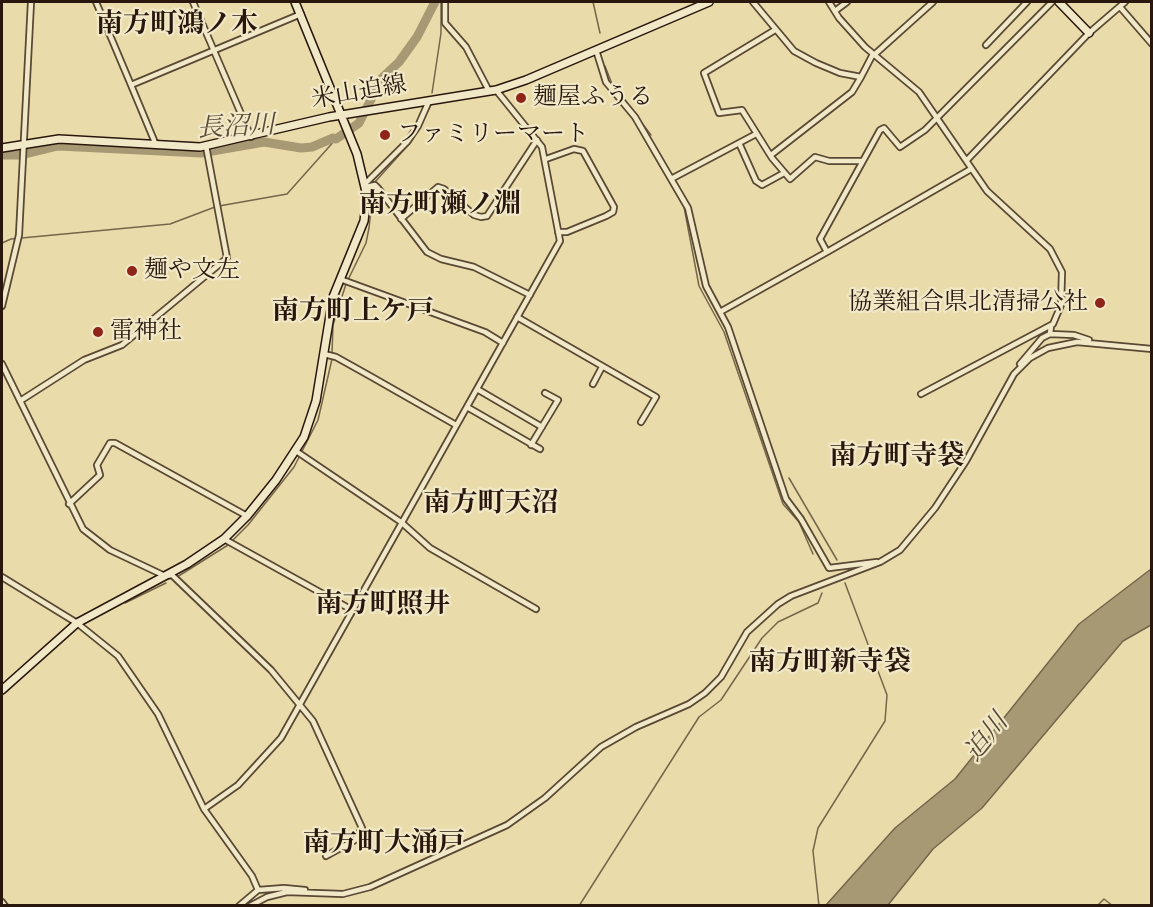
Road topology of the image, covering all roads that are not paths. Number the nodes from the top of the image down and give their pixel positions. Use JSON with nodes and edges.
{"nodes":[{"id":1,"x":31,"y":2,"type":"edge"},
{"id":2,"x":96,"y":2,"type":"edge"},
{"id":3,"x":194,"y":2,"type":"edge"},
{"id":4,"x":296,"y":2,"type":"edge"},
{"id":5,"x":445,"y":2,"type":"edge"},
{"id":6,"x":709,"y":2,"type":"edge"},
{"id":7,"x":753,"y":2,"type":"edge"},
{"id":8,"x":829,"y":2,"type":"edge"},
{"id":9,"x":848,"y":2,"type":"edge"},
{"id":10,"x":933,"y":2,"type":"edge"},
{"id":11,"x":1027,"y":2,"type":"edge"},
{"id":12,"x":1052,"y":2,"type":"edge"},
{"id":13,"x":1059,"y":2,"type":"edge"},
{"id":14,"x":1125,"y":2,"type":"edge"},
{"id":15,"x":1120,"y":7,"type":"junction"},
{"id":16,"x":835,"y":11,"type":"junction"},
{"id":17,"x":301,"y":14,"type":"junction"},
{"id":18,"x":776,"y":30,"type":"junction"},
{"id":19,"x":1089,"y":33,"type":"junction"},
{"id":20,"x":1152,"y":44,"type":"edge"},
{"id":21,"x":986,"y":45,"type":"dead end"},
{"id":22,"x":597,"y":49,"type":"junction"},
{"id":23,"x":215,"y":50,"type":"junction"},
{"id":24,"x":874,"y":55,"type":"junction"},
{"id":25,"x":861,"y":77,"type":"junction"},
{"id":26,"x":131,"y":85,"type":"junction"},
{"id":27,"x":493,"y":91,"type":"junction"},
{"id":28,"x":429,"y":101,"type":"junction"},
{"id":29,"x":341,"y":115,"type":"junction"},
{"id":30,"x":939,"y":118,"type":"junction"},
{"id":31,"x":756,"y":134,"type":"junction"},
{"id":32,"x":250,"y":137,"type":"junction"},
{"id":33,"x":537,"y":140,"type":"junction"},
{"id":34,"x":739,"y":143,"type":"junction"},
{"id":35,"x":156,"y":145,"type":"junction"},
{"id":36,"x":22,"y":146,"type":"junction"},
{"id":37,"x":2,"y":148,"type":"edge"},
{"id":38,"x":206,"y":150,"type":"junction"},
{"id":39,"x":771,"y":155,"type":"junction"},
{"id":40,"x":546,"y":159,"type":"junction"},
{"id":41,"x":967,"y":160,"type":"junction"},
{"id":42,"x":862,"y":161,"type":"junction"},
{"id":43,"x":971,"y":169,"type":"junction"},
{"id":44,"x":784,"y":173,"type":"junction"},
{"id":45,"x":671,"y":179,"type":"junction"},
{"id":46,"x":370,"y":185,"type":"junction"},
{"id":47,"x":401,"y":219,"type":"junction"},
{"id":48,"x":558,"y":232,"type":"junction"},
{"id":49,"x":827,"y":252,"type":"junction"},
{"id":50,"x":344,"y":281,"type":"junction"},
{"id":51,"x":530,"y":295,"type":"junction"},
{"id":52,"x":2,"y":306,"type":"edge"},
{"id":53,"x":720,"y":312,"type":"junction"},
{"id":54,"x":517,"y":317,"type":"junction"},
{"id":55,"x":1051,"y":326,"type":"junction"},
{"id":56,"x":1050,"y":334,"type":"junction"},
{"id":57,"x":1094,"y":342,"type":"junction"},
{"id":58,"x":503,"y":343,"type":"junction"},
{"id":59,"x":1152,"y":349,"type":"edge"},
{"id":60,"x":329,"y":356,"type":"junction"},
{"id":61,"x":2,"y":364,"type":"edge"},
{"id":62,"x":602,"y":367,"type":"junction"},
{"id":63,"x":1014,"y":374,"type":"junction"},
{"id":64,"x":593,"y":384,"type":"dead end"},
{"id":65,"x":477,"y":389,"type":"junction"},
{"id":66,"x":545,"y":393,"type":"dead end"},
{"id":67,"x":921,"y":394,"type":"dead end"},
{"id":68,"x":20,"y":401,"type":"junction"},
{"id":69,"x":467,"y":407,"type":"junction"},
{"id":70,"x":641,"y":422,"type":"dead end"},
{"id":71,"x":456,"y":425,"type":"junction"},
{"id":72,"x":542,"y":427,"type":"junction"},
{"id":73,"x":531,"y":445,"type":"junction"},
{"id":74,"x":540,"y":449,"type":"dead end"},
{"id":75,"x":299,"y":454,"type":"junction"},
{"id":76,"x":69,"y":504,"type":"junction"},
{"id":77,"x":247,"y":516,"type":"junction"},
{"id":78,"x":401,"y":522,"type":"junction"},
{"id":79,"x":228,"y":541,"type":"junction"},
{"id":80,"x":880,"y":562,"type":"junction"},
{"id":81,"x":165,"y":576,"type":"junction"},
{"id":82,"x":2,"y":577,"type":"edge"},
{"id":83,"x":536,"y":609,"type":"dead end"},
{"id":84,"x":352,"y":610,"type":"junction"},
{"id":85,"x":77,"y":623,"type":"junction"},
{"id":86,"x":2,"y":690,"type":"edge"},
{"id":87,"x":300,"y":703,"type":"junction"},
{"id":88,"x":204,"y":809,"type":"junction"},
{"id":89,"x":326,"y":856,"type":"dead end"},
{"id":90,"x":258,"y":890,"type":"junction"},
{"id":91,"x":310,"y":893,"type":"junction"},
{"id":92,"x":2,"y":902,"type":"edge"},
{"id":93,"x":5,"y":906,"type":"edge"},
{"id":94,"x":239,"y":906,"type":"edge"},
{"id":95,"x":250,"y":906,"type":"edge"}],
"edges":[{"from":1,"to":36,"type":"street"},
{"from":2,"to":26,"type":"street"},
{"from":3,"to":23,"type":"street"},
{"from":4,"to":17,"type":"street"},
{"from":5,"to":27,"type":"street"},
{"from":6,"to":22,"type":"street","name":"米山迫線"},
{"from":7,"to":18,"type":"street"},
{"from":8,"to":16,"type":"street"},
{"from":9,"to":16,"type":"street"},
{"from":10,"to":24,"type":"street"},
{"from":11,"to":21,"type":"street"},
{"from":12,"to":30,"type":"street"},
{"from":13,"to":19,"type":"street"},
{"from":14,"to":15,"type":"street"},
{"from":15,"to":19,"type":"street"},
{"from":15,"to":20,"type":"street"},
{"from":16,"to":24,"type":"street"},
{"from":17,"to":23,"type":"street"},
{"from":17,"to":29,"type":"street"},
{"from":18,"to":25,"type":"street"},
{"from":18,"to":31,"type":"street"},
{"from":19,"to":41,"type":"street"},
{"from":22,"to":27,"type":"street","name":"米山迫線"},
{"from":22,"to":45,"type":"street"},
{"from":23,"to":26,"type":"street"},
{"from":23,"to":32,"type":"street"},
{"from":24,"to":25,"type":"street"},
{"from":24,"to":30,"type":"street"},
{"from":25,"to":39,"type":"street"},
{"from":26,"to":35,"type":"street"},
{"from":27,"to":28,"type":"street","name":"米山迫線"},
{"from":27,"to":33,"type":"street"},
{"from":28,"to":29,"type":"street","name":"米山迫線"},
{"from":28,"to":46,"type":"street"},
{"from":29,"to":32,"type":"street","name":"米山迫線"},
{"from":29,"to":46,"type":"street"},
{"from":30,"to":41,"type":"street"},
{"from":30,"to":42,"type":"street"},
{"from":31,"to":34,"type":"street"},
{"from":31,"to":39,"type":"street"},
{"from":32,"to":38,"type":"street","name":"米山迫線"},
{"from":33,"to":40,"type":"street"},
{"from":33,"to":47,"type":"street"},
{"from":34,"to":44,"type":"street"},
{"from":34,"to":45,"type":"street"},
{"from":35,"to":36,"type":"street","name":"米山迫線"},
{"from":35,"to":38,"type":"street","name":"米山迫線"},
{"from":36,"to":37,"type":"street","name":"米山迫線"},
{"from":36,"to":52,"type":"street"},
{"from":38,"to":68,"type":"street"},
{"from":39,"to":44,"type":"street"},
{"from":40,"to":48,"type":"street"},
{"from":40,"to":48,"type":"street"},
{"from":41,"to":43,"type":"street"},
{"from":42,"to":44,"type":"street"},
{"from":42,"to":49,"type":"street"},
{"from":43,"to":49,"type":"street"},
{"from":43,"to":55,"type":"street"},
{"from":45,"to":53,"type":"street"},
{"from":46,"to":47,"type":"street"},
{"from":46,"to":50,"type":"street"},
{"from":47,"to":51,"type":"street"},
{"from":48,"to":51,"type":"street"},
{"from":49,"to":53,"type":"street"},
{"from":50,"to":58,"type":"street"},
{"from":50,"to":60,"type":"street"},
{"from":51,"to":54,"type":"street"},
{"from":53,"to":80,"type":"street"},
{"from":54,"to":58,"type":"street"},
{"from":54,"to":62,"type":"street"},
{"from":55,"to":56,"type":"street"},
{"from":55,"to":67,"type":"street"},
{"from":56,"to":57,"type":"street"},
{"from":56,"to":63,"type":"street"},
{"from":57,"to":59,"type":"street"},
{"from":57,"to":63,"type":"street"},
{"from":58,"to":65,"type":"street"},
{"from":60,"to":71,"type":"street"},
{"from":60,"to":75,"type":"street"},
{"from":61,"to":68,"type":"street"},
{"from":62,"to":64,"type":"street"},
{"from":62,"to":70,"type":"street"},
{"from":63,"to":80,"type":"street"},
{"from":65,"to":69,"type":"street"},
{"from":65,"to":72,"type":"street"},
{"from":66,"to":72,"type":"street"},
{"from":68,"to":76,"type":"street"},
{"from":69,"to":71,"type":"street"},
{"from":69,"to":73,"type":"street"},
{"from":71,"to":78,"type":"street"},
{"from":72,"to":73,"type":"street"},
{"from":73,"to":74,"type":"street"},
{"from":75,"to":77,"type":"street"},
{"from":75,"to":78,"type":"street"},
{"from":76,"to":77,"type":"street"},
{"from":76,"to":81,"type":"street"},
{"from":77,"to":79,"type":"street"},
{"from":78,"to":83,"type":"street"},
{"from":78,"to":84,"type":"street"},
{"from":79,"to":81,"type":"street"},
{"from":79,"to":84,"type":"street"},
{"from":80,"to":91,"type":"street"},
{"from":81,"to":85,"type":"street"},
{"from":81,"to":87,"type":"street"},
{"from":82,"to":85,"type":"street"},
{"from":84,"to":87,"type":"street"},
{"from":85,"to":86,"type":"street"},
{"from":85,"to":88,"type":"street"},
{"from":87,"to":88,"type":"street"},
{"from":87,"to":89,"type":"street"},
{"from":88,"to":90,"type":"street"},
{"from":90,"to":91,"type":"street"},
{"from":90,"to":94,"type":"street"},
{"from":91,"to":95,"type":"street"},
{"from":92,"to":93,"type":"street"}]}
